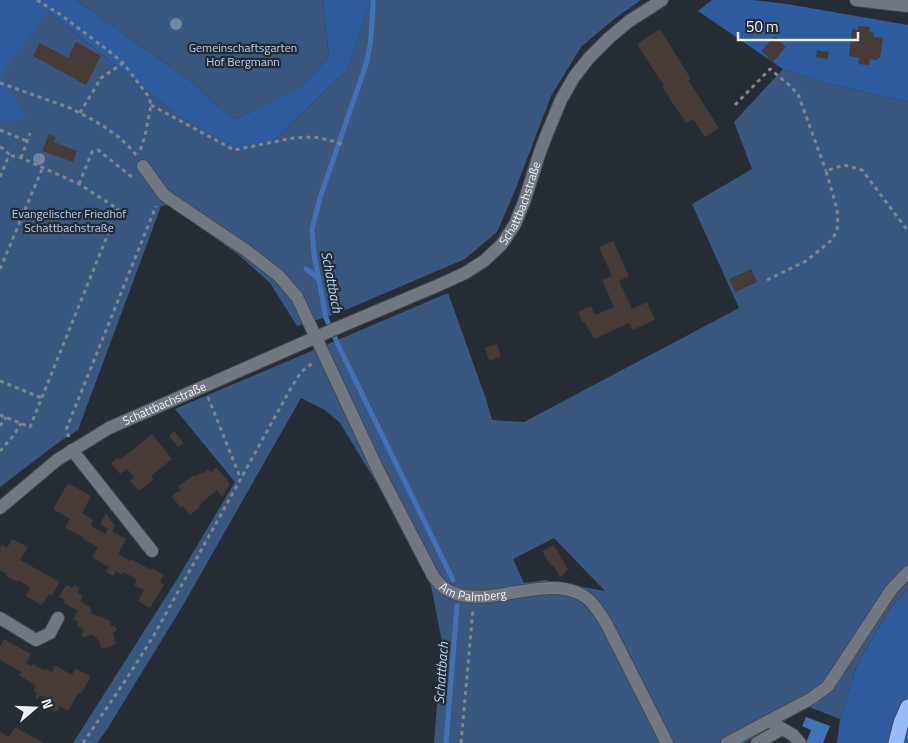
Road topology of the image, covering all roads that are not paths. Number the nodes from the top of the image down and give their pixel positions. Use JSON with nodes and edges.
{"nodes":[{"id":1,"x":662,"y":0,"type":"edge"},
{"id":2,"x":856,"y":0,"type":"edge"},
{"id":3,"x":904,"y":4,"type":"edge"},
{"id":4,"x":140,"y":161,"type":"road end"},
{"id":5,"x":315,"y":337,"type":"junction"},
{"id":6,"x":72,"y":450,"type":"junction"},
{"id":7,"x":0,"y":508,"type":"edge"},
{"id":8,"x":152,"y":551,"type":"dead end"},
{"id":9,"x":908,"y":572,"type":"edge"},
{"id":10,"x":0,"y":618,"type":"edge"},
{"id":11,"x":58,"y":618,"type":"dead end"},
{"id":12,"x":908,"y":707,"type":"edge"},
{"id":13,"x":768,"y":722,"type":"junction"},
{"id":14,"x":782,"y":729,"type":"junction"},
{"id":15,"x":667,"y":743,"type":"edge"},
{"id":16,"x":728,"y":743,"type":"edge"},
{"id":17,"x":757,"y":743,"type":"edge"},
{"id":18,"x":800,"y":743,"type":"edge"},
{"id":19,"x":896,"y":743,"type":"edge"}],
"edges":[{"from":1,"to":5,"type":"street","name":"Schattbachstraße"},
{"from":2,"to":3,"type":"street"},
{"from":4,"to":5,"type":"street"},
{"from":5,"to":6,"type":"street","name":"Schattbachstraße"},
{"from":5,"to":15,"type":"street","name":"Am Palmberg"},
{"from":6,"to":7,"type":"street","name":"Schattbachstraße"},
{"from":6,"to":8,"type":"street"},
{"from":9,"to":13,"type":"street"},
{"from":10,"to":11,"type":"street"},
{"from":12,"to":19,"type":"highway"},
{"from":13,"to":14,"type":"street"},
{"from":13,"to":16,"type":"street"},
{"from":14,"to":17,"type":"street"},
{"from":14,"to":18,"type":"street"}]}
